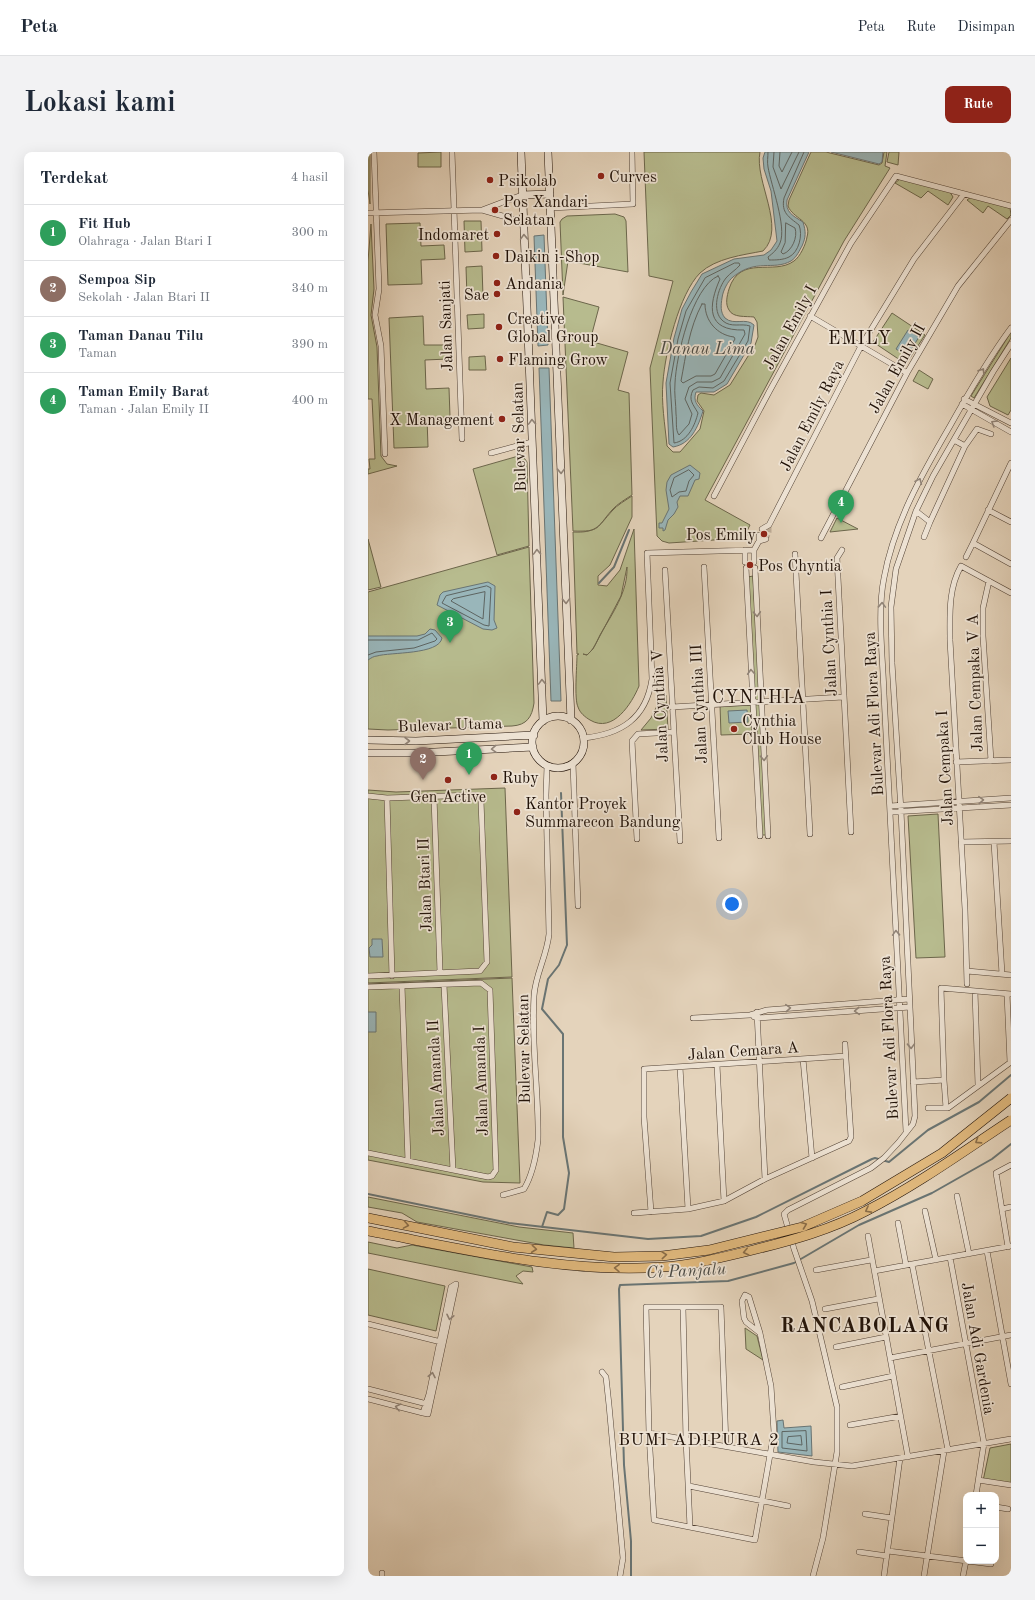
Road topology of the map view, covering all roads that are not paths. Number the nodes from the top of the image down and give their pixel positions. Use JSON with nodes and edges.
{"nodes":[{"id":1,"x":374,"y":152,"type":"edge"},
{"id":2,"x":452,"y":152,"type":"edge"},
{"id":3,"x":520,"y":152,"type":"edge"},
{"id":4,"x":548,"y":152,"type":"edge"},
{"id":5,"x":632,"y":152,"type":"edge"},
{"id":6,"x":550,"y":194,"type":"junction"},
{"id":7,"x":964,"y":194,"type":"junction"},
{"id":8,"x":522,"y":195,"type":"junction"},
{"id":9,"x":1011,"y":206,"type":"edge"},
{"id":10,"x":550,"y":208,"type":"junction"},
{"id":11,"x":482,"y":210,"type":"junction"},
{"id":12,"x":454,"y":211,"type":"junction"},
{"id":13,"x":368,"y":213,"type":"edge"},
{"id":14,"x":376,"y":213,"type":"junction"},
{"id":15,"x":1011,"y":220,"type":"edge"},
{"id":16,"x":551,"y":221,"type":"junction"},
{"id":17,"x":523,"y":222,"type":"junction"},
{"id":18,"x":810,"y":316,"type":"junction"},
{"id":19,"x":1011,"y":328,"type":"edge"},
{"id":20,"x":1011,"y":344,"type":"edge"},
{"id":21,"x":861,"y":346,"type":"junction"},
{"id":22,"x":907,"y":373,"type":"junction"},
{"id":23,"x":963,"y":402,"type":"junction"},
{"id":24,"x":974,"y":404,"type":"junction"},
{"id":25,"x":972,"y":409,"type":"junction"},
{"id":26,"x":1011,"y":423,"type":"edge"},
{"id":27,"x":1011,"y":432,"type":"edge"},
{"id":28,"x":991,"y":434,"type":"dead end"},
{"id":29,"x":462,"y":439,"type":"dead end"},
{"id":30,"x":954,"y":440,"type":"junction"},
{"id":31,"x":532,"y":442,"type":"junction"},
{"id":32,"x":965,"y":446,"type":"junction"},
{"id":33,"x":491,"y":453,"type":"dead end"},
{"id":34,"x":385,"y":454,"type":"dead end"},
{"id":35,"x":1011,"y":462,"type":"edge"},
{"id":36,"x":1009,"y":471,"type":"edge"},
{"id":37,"x":714,"y":496,"type":"dead end"},
{"id":38,"x":988,"y":510,"type":"junction"},
{"id":39,"x":916,"y":511,"type":"junction"},
{"id":40,"x":930,"y":522,"type":"junction"},
{"id":41,"x":1011,"y":522,"type":"edge"},
{"id":42,"x":762,"y":529,"type":"dead end"},
{"id":43,"x":759,"y":535,"type":"dead end"},
{"id":44,"x":924,"y":536,"type":"dead end"},
{"id":45,"x":821,"y":538,"type":"dead end"},
{"id":46,"x":766,"y":539,"type":"dead end"},
{"id":47,"x":760,"y":541,"type":"junction"},
{"id":48,"x":973,"y":544,"type":"junction"},
{"id":49,"x":745,"y":550,"type":"junction"},
{"id":50,"x":754,"y":550,"type":"junction"},
{"id":51,"x":842,"y":550,"type":"dead end"},
{"id":52,"x":795,"y":554,"type":"dead end"},
{"id":53,"x":966,"y":557,"type":"dead end"},
{"id":54,"x":1011,"y":564,"type":"edge"},
{"id":55,"x":704,"y":567,"type":"dead end"},
{"id":56,"x":665,"y":570,"type":"dead end"},
{"id":57,"x":989,"y":581,"type":"junction"},
{"id":58,"x":1011,"y":593,"type":"edge"},
{"id":59,"x":891,"y":626,"type":"junction"},
{"id":60,"x":881,"y":627,"type":"junction"},
{"id":61,"x":843,"y":697,"type":"junction"},
{"id":62,"x":802,"y":699,"type":"junction"},
{"id":63,"x":752,"y":702,"type":"junction"},
{"id":64,"x":762,"y":702,"type":"junction"},
{"id":65,"x":712,"y":704,"type":"junction"},
{"id":66,"x":672,"y":707,"type":"junction"},
{"id":67,"x":571,"y":720,"type":"junction"},
{"id":68,"x":543,"y":721,"type":"junction"},
{"id":69,"x":674,"y":732,"type":"junction"},
{"id":70,"x":534,"y":735,"type":"junction"},
{"id":71,"x":584,"y":738,"type":"junction"},
{"id":72,"x":368,"y":740,"type":"edge"},
{"id":73,"x":533,"y":747,"type":"junction"},
{"id":74,"x":368,"y":752,"type":"edge"},
{"id":75,"x":1011,"y":760,"type":"edge"},
{"id":76,"x":990,"y":761,"type":"junction"},
{"id":77,"x":956,"y":762,"type":"junction"},
{"id":78,"x":573,"y":763,"type":"junction"},
{"id":79,"x":547,"y":766,"type":"junction"},
{"id":80,"x":368,"y":796,"type":"edge"},
{"id":81,"x":434,"y":797,"type":"junction"},
{"id":82,"x":387,"y":798,"type":"junction"},
{"id":83,"x":1011,"y":798,"type":"edge"},
{"id":84,"x":958,"y":801,"type":"junction"},
{"id":85,"x":901,"y":805,"type":"junction"},
{"id":86,"x":1011,"y":805,"type":"edge"},
{"id":87,"x":890,"y":806,"type":"junction"},
{"id":88,"x":959,"y":808,"type":"junction"},
{"id":89,"x":901,"y":811,"type":"junction"},
{"id":90,"x":891,"y":812,"type":"junction"},
{"id":91,"x":851,"y":832,"type":"dead end"},
{"id":92,"x":810,"y":834,"type":"dead end"},
{"id":93,"x":760,"y":836,"type":"dead end"},
{"id":94,"x":768,"y":836,"type":"dead end"},
{"id":95,"x":719,"y":838,"type":"dead end"},
{"id":96,"x":636,"y":839,"type":"dead end"},
{"id":97,"x":680,"y":841,"type":"dead end"},
{"id":98,"x":961,"y":842,"type":"junction"},
{"id":99,"x":994,"y":842,"type":"junction"},
{"id":100,"x":1011,"y":842,"type":"edge"},
{"id":101,"x":578,"y":906,"type":"dead end"},
{"id":102,"x":967,"y":971,"type":"junction"},
{"id":103,"x":440,"y":972,"type":"junction"},
{"id":104,"x":1002,"y":974,"type":"junction"},
{"id":105,"x":1011,"y":975,"type":"edge"},
{"id":106,"x":368,"y":976,"type":"edge"},
{"id":107,"x":392,"y":976,"type":"junction"},
{"id":108,"x":967,"y":984,"type":"dead end"},
{"id":109,"x":444,"y":985,"type":"junction"},
{"id":110,"x":402,"y":986,"type":"junction"},
{"id":111,"x":368,"y":987,"type":"edge"},
{"id":112,"x":974,"y":991,"type":"junction"},
{"id":113,"x":1009,"y":994,"type":"edge"},
{"id":114,"x":909,"y":999,"type":"junction"},
{"id":115,"x":899,"y":1000,"type":"junction"},
{"id":116,"x":899,"y":1007,"type":"junction"},
{"id":117,"x":910,"y":1007,"type":"junction"},
{"id":118,"x":757,"y":1012,"type":"junction"},
{"id":119,"x":750,"y":1015,"type":"junction"},
{"id":120,"x":693,"y":1018,"type":"dead end"},
{"id":121,"x":757,"y":1018,"type":"junction"},
{"id":122,"x":845,"y":1044,"type":"dead end"},
{"id":123,"x":846,"y":1056,"type":"junction"},
{"id":124,"x":803,"y":1059,"type":"junction"},
{"id":125,"x":760,"y":1062,"type":"junction"},
{"id":126,"x":1010,"y":1062,"type":"edge"},
{"id":127,"x":717,"y":1065,"type":"junction"},
{"id":128,"x":680,"y":1067,"type":"junction"},
{"id":129,"x":944,"y":1080,"type":"junction"},
{"id":130,"x":914,"y":1082,"type":"junction"},
{"id":131,"x":978,"y":1085,"type":"junction"},
{"id":132,"x":1011,"y":1098,"type":"edge"},
{"id":133,"x":928,"y":1108,"type":"dead end"},
{"id":134,"x":946,"y":1108,"type":"junction"},
{"id":135,"x":1011,"y":1120,"type":"edge"},
{"id":136,"x":906,"y":1131,"type":"junction"},
{"id":137,"x":368,"y":1153,"type":"edge"},
{"id":138,"x":812,"y":1158,"type":"junction"},
{"id":139,"x":408,"y":1161,"type":"junction"},
{"id":140,"x":1011,"y":1166,"type":"edge"},
{"id":141,"x":1011,"y":1169,"type":"edge"},
{"id":142,"x":453,"y":1170,"type":"junction"},
{"id":143,"x":1003,"y":1170,"type":"junction"},
{"id":144,"x":765,"y":1179,"type":"junction"},
{"id":145,"x":502,"y":1195,"type":"dead end"},
{"id":146,"x":957,"y":1196,"type":"dead end"},
{"id":147,"x":724,"y":1201,"type":"junction"},
{"id":148,"x":1011,"y":1207,"type":"edge"},
{"id":149,"x":688,"y":1209,"type":"junction"},
{"id":150,"x":1002,"y":1209,"type":"junction"},
{"id":151,"x":925,"y":1211,"type":"dead end"},
{"id":152,"x":651,"y":1212,"type":"junction"},
{"id":153,"x":634,"y":1213,"type":"dead end"},
{"id":154,"x":368,"y":1218,"type":"edge"},
{"id":155,"x":898,"y":1223,"type":"dead end"},
{"id":156,"x":368,"y":1231,"type":"edge"},
{"id":157,"x":868,"y":1236,"type":"dead end"},
{"id":158,"x":1010,"y":1246,"type":"edge"},
{"id":159,"x":987,"y":1251,"type":"junction"},
{"id":160,"x":969,"y":1254,"type":"junction"},
{"id":161,"x":950,"y":1257,"type":"junction"},
{"id":162,"x":872,"y":1260,"type":"junction"},
{"id":163,"x":936,"y":1260,"type":"junction"},
{"id":164,"x":912,"y":1264,"type":"junction"},
{"id":165,"x":906,"y":1265,"type":"junction"},
{"id":166,"x":816,"y":1270,"type":"dead end"},
{"id":167,"x":874,"y":1271,"type":"junction"},
{"id":168,"x":878,"y":1299,"type":"junction"},
{"id":169,"x":682,"y":1308,"type":"junction"},
{"id":170,"x":825,"y":1309,"type":"dead end"},
{"id":171,"x":368,"y":1324,"type":"edge"},
{"id":172,"x":760,"y":1333,"type":"junction"},
{"id":173,"x":1011,"y":1335,"type":"edge"},
{"id":174,"x":1002,"y":1336,"type":"junction"},
{"id":175,"x":886,"y":1338,"type":"junction"},
{"id":176,"x":442,"y":1342,"type":"junction"},
{"id":177,"x":965,"y":1343,"type":"junction"},
{"id":178,"x":836,"y":1346,"type":"dead end"},
{"id":179,"x":928,"y":1350,"type":"junction"},
{"id":180,"x":890,"y":1358,"type":"junction"},
{"id":181,"x":602,"y":1372,"type":"dead end"},
{"id":182,"x":893,"y":1376,"type":"junction"},
{"id":183,"x":1011,"y":1384,"type":"edge"},
{"id":184,"x":842,"y":1387,"type":"dead end"},
{"id":185,"x":368,"y":1389,"type":"edge"},
{"id":186,"x":368,"y":1400,"type":"edge"},
{"id":187,"x":428,"y":1404,"type":"junction"},
{"id":188,"x":901,"y":1416,"type":"junction"},
{"id":189,"x":850,"y":1425,"type":"dead end"},
{"id":190,"x":648,"y":1433,"type":"junction"},
{"id":191,"x":686,"y":1439,"type":"junction"},
{"id":192,"x":1011,"y":1439,"type":"edge"},
{"id":193,"x":984,"y":1443,"type":"junction"},
{"id":194,"x":726,"y":1446,"type":"junction"},
{"id":195,"x":946,"y":1450,"type":"junction"},
{"id":196,"x":770,"y":1455,"type":"junction"},
{"id":197,"x":908,"y":1457,"type":"junction"},
{"id":198,"x":900,"y":1458,"type":"junction"},
{"id":199,"x":835,"y":1464,"type":"junction"},
{"id":200,"x":978,"y":1480,"type":"junction"},
{"id":201,"x":1011,"y":1485,"type":"edge"},
{"id":202,"x":689,"y":1486,"type":"junction"},
{"id":203,"x":976,"y":1492,"type":"edge"},
{"id":204,"x":761,"y":1501,"type":"junction"},
{"id":205,"x":788,"y":1506,"type":"dead end"},
{"id":206,"x":999,"y":1508,"type":"edge"},
{"id":207,"x":1008,"y":1509,"type":"dead end"},
{"id":208,"x":865,"y":1514,"type":"dead end"},
{"id":209,"x":892,"y":1518,"type":"junction"},
{"id":210,"x":690,"y":1527,"type":"junction"},
{"id":211,"x":859,"y":1552,"type":"dead end"},
{"id":212,"x":887,"y":1554,"type":"junction"},
{"id":213,"x":927,"y":1558,"type":"junction"},
{"id":214,"x":963,"y":1561,"type":"edge"},
{"id":215,"x":965,"y":1564,"type":"edge"},
{"id":216,"x":620,"y":1576,"type":"edge"},
{"id":217,"x":813,"y":1576,"type":"edge"},
{"id":218,"x":884,"y":1576,"type":"edge"},
{"id":219,"x":924,"y":1576,"type":"edge"},
{"id":220,"x":963,"y":1576,"type":"edge"}],
"edges":[{"from":1,"to":14,"type":"street"},
{"from":2,"to":12,"type":"street","name":"Jalan Sanjati"},
{"from":3,"to":8,"type":"main road","name":"Bulevar Selatan"},
{"from":4,"to":6,"type":"main road"},
{"from":5,"to":10,"type":"street"},
{"from":6,"to":8,"type":"main road"},
{"from":6,"to":10,"type":"main road"},
{"from":7,"to":9,"type":"street"},
{"from":7,"to":18,"type":"street","name":"Jalan Emily I"},
{"from":7,"to":21,"type":"street","name":"Jalan Emily Raya"},
{"from":8,"to":11,"type":"street"},
{"from":8,"to":17,"type":"main road","name":"Bulevar Selatan"},
{"from":10,"to":16,"type":"main road"},
{"from":11,"to":12,"type":"street"},
{"from":11,"to":17,"type":"street"},
{"from":12,"to":14,"type":"street"},
{"from":12,"to":29,"type":"street","name":"Jalan Sanjati"},
{"from":13,"to":14,"type":"street"},
{"from":14,"to":34,"type":"street"},
{"from":15,"to":22,"type":"street","name":"Jalan Emily II"},
{"from":16,"to":17,"type":"main road"},
{"from":16,"to":67,"type":"main road","one_way":true},
{"from":31,"to":17,"type":"main road","name":"Bulevar Selatan","one_way":true},
{"from":18,"to":21,"type":"street"},
{"from":18,"to":37,"type":"street","name":"Jalan Emily I"},
{"from":23,"to":19,"type":"street","name":"Bulevar Adi Flora Raya","one_way":true},
{"from":20,"to":24,"type":"street","name":"Bulevar Adi Flora Raya"},
{"from":21,"to":22,"type":"street"},
{"from":21,"to":42,"type":"street","name":"Jalan Emily Raya"},
{"from":22,"to":45,"type":"street","name":"Jalan Emily II"},
{"from":23,"to":24,"type":"street"},
{"from":23,"to":25,"type":"street"},
{"from":60,"to":23,"type":"street","name":"Bulevar Adi Flora Raya","one_way":true},
{"from":24,"to":25,"type":"street","name":"Bulevar Adi Flora Raya"},
{"from":24,"to":26,"type":"street"},
{"from":27,"to":25,"type":"street","one_way":true},
{"from":25,"to":30,"type":"street","name":"Bulevar Adi Flora Raya"},
{"from":28,"to":32,"type":"street"},
{"from":30,"to":32,"type":"street"},
{"from":30,"to":39,"type":"street","name":"Bulevar Adi Flora Raya"},
{"from":31,"to":33,"type":"street"},
{"from":68,"to":31,"type":"main road","name":"Bulevar Selatan","one_way":true},
{"from":32,"to":40,"type":"street"},
{"from":35,"to":36,"type":"street"},
{"from":36,"to":38,"type":"street"},
{"from":38,"to":41,"type":"street"},
{"from":38,"to":48,"type":"street"},
{"from":39,"to":40,"type":"street"},
{"from":39,"to":59,"type":"street","name":"Bulevar Adi Flora Raya"},
{"from":40,"to":44,"type":"street"},
{"from":43,"to":47,"type":"street"},
{"from":46,"to":47,"type":"street"},
{"from":47,"to":50,"type":"street"},
{"from":48,"to":53,"type":"street"},
{"from":48,"to":54,"type":"street"},
{"from":49,"to":50,"type":"street"},
{"from":63,"to":49,"type":"street","one_way":true},
{"from":49,"to":71,"type":"street"},
{"from":50,"to":64,"type":"street","one_way":true},
{"from":51,"to":61,"type":"street","name":"Jalan Cynthia I"},
{"from":52,"to":62,"type":"street"},
{"from":55,"to":65,"type":"street","name":"Jalan Cynthia III"},
{"from":56,"to":66,"type":"street","name":"Jalan Cynthia V"},
{"from":57,"to":58,"type":"street"},
{"from":57,"to":76,"type":"street","name":"Jalan Cempaka V A"},
{"from":57,"to":77,"type":"street","name":"Jalan Cempaka I"},
{"from":59,"to":60,"type":"street"},
{"from":59,"to":85,"type":"street","name":"Bulevar Adi Flora Raya"},
{"from":60,"to":87,"type":"street","name":"Bulevar Adi Flora Raya"},
{"from":61,"to":62,"type":"street"},
{"from":61,"to":91,"type":"street","name":"Jalan Cynthia I"},
{"from":62,"to":64,"type":"street"},
{"from":62,"to":92,"type":"street"},
{"from":63,"to":64,"type":"street"},
{"from":63,"to":65,"type":"street"},
{"from":63,"to":93,"type":"street"},
{"from":64,"to":94,"type":"street","one_way":true},
{"from":65,"to":66,"type":"street"},
{"from":65,"to":95,"type":"street","name":"Jalan Cynthia III"},
{"from":66,"to":69,"type":"street","name":"Jalan Cynthia V"},
{"from":67,"to":68,"type":"main road"},
{"from":67,"to":71,"type":"main road"},
{"from":68,"to":70,"type":"main road"},
{"from":69,"to":96,"type":"street"},
{"from":69,"to":97,"type":"street","name":"Jalan Cynthia V"},
{"from":72,"to":70,"type":"main road","name":"Bulevar Utama","one_way":true},
{"from":70,"to":73,"type":"main road"},
{"from":71,"to":78,"type":"main road"},
{"from":73,"to":74,"type":"main road","name":"Bulevar Utama","one_way":true},
{"from":73,"to":79,"type":"main road"},
{"from":75,"to":76,"type":"street"},
{"from":76,"to":77,"type":"street"},
{"from":77,"to":84,"type":"street","name":"Jalan Cempaka I"},
{"from":78,"to":79,"type":"main road"},
{"from":78,"to":101,"type":"street"},
{"from":79,"to":145,"type":"street","name":"Bulevar Selatan"},
{"from":80,"to":82,"type":"street"},
{"from":81,"to":82,"type":"street"},
{"from":81,"to":103,"type":"street","name":"Jalan Btari II"},
{"from":81,"to":103,"type":"street"},
{"from":82,"to":107,"type":"street"},
{"from":84,"to":83,"type":"street","one_way":true},
{"from":84,"to":85,"type":"street"},
{"from":84,"to":88,"type":"street","name":"Jalan Cempaka I"},
{"from":85,"to":87,"type":"street"},
{"from":85,"to":89,"type":"street","name":"Bulevar Adi Flora Raya"},
{"from":86,"to":88,"type":"street"},
{"from":87,"to":90,"type":"street","name":"Bulevar Adi Flora Raya"},
{"from":88,"to":89,"type":"street"},
{"from":88,"to":98,"type":"street","name":"Jalan Cempaka I"},
{"from":89,"to":90,"type":"street"},
{"from":89,"to":114,"type":"street","name":"Bulevar Adi Flora Raya"},
{"from":115,"to":90,"type":"street","name":"Bulevar Adi Flora Raya","one_way":true},
{"from":98,"to":99,"type":"street"},
{"from":98,"to":102,"type":"street","name":"Jalan Cempaka I"},
{"from":99,"to":100,"type":"street"},
{"from":99,"to":104,"type":"street"},
{"from":102,"to":104,"type":"street"},
{"from":102,"to":108,"type":"street","name":"Jalan Cempaka I"},
{"from":103,"to":107,"type":"street"},
{"from":104,"to":105,"type":"street"},
{"from":106,"to":107,"type":"street"},
{"from":109,"to":110,"type":"street"},
{"from":109,"to":142,"type":"street","name":"Jalan Amanda II"},
{"from":109,"to":142,"type":"street","name":"Jalan Amanda I"},
{"from":110,"to":111,"type":"street"},
{"from":110,"to":139,"type":"street"},
{"from":112,"to":113,"type":"street"},
{"from":112,"to":129,"type":"street"},
{"from":112,"to":131,"type":"street"},
{"from":113,"to":126,"type":"street"},
{"from":114,"to":115,"type":"street"},
{"from":114,"to":117,"type":"street","name":"Bulevar Adi Flora Raya"},
{"from":115,"to":116,"type":"street","name":"Bulevar Adi Flora Raya"},
{"from":118,"to":115,"type":"street","one_way":true},
{"from":116,"to":117,"type":"street"},
{"from":116,"to":121,"type":"street","one_way":true},
{"from":116,"to":136,"type":"street","name":"Bulevar Adi Flora Raya"},
{"from":117,"to":130,"type":"street","name":"Bulevar Adi Flora Raya","one_way":true},
{"from":118,"to":119,"type":"street"},
{"from":118,"to":121,"type":"street"},
{"from":119,"to":120,"type":"street"},
{"from":119,"to":121,"type":"street"},
{"from":121,"to":125,"type":"street"},
{"from":122,"to":123,"type":"street"},
{"from":123,"to":124,"type":"street","name":"Jalan Cemara A"},
{"from":123,"to":138,"type":"street"},
{"from":124,"to":125,"type":"street","name":"Jalan Cemara A"},
{"from":124,"to":138,"type":"street"},
{"from":125,"to":127,"type":"street","name":"Jalan Cemara A"},
{"from":125,"to":144,"type":"street"},
{"from":126,"to":131,"type":"street"},
{"from":127,"to":128,"type":"street","name":"Jalan Cemara A"},
{"from":127,"to":147,"type":"street"},
{"from":128,"to":149,"type":"street"},
{"from":128,"to":152,"type":"street","name":"Jalan Cemara A"},
{"from":129,"to":130,"type":"street"},
{"from":129,"to":134,"type":"street"},
{"from":130,"to":136,"type":"street","name":"Bulevar Adi Flora Raya"},
{"from":131,"to":134,"type":"street"},
{"from":154,"to":132,"type":"highway","one_way":true,"bridge":true},
{"from":133,"to":134,"type":"street"},
{"from":135,"to":156,"type":"highway","one_way":true,"bridge":true},
{"from":136,"to":199,"type":"street","name":"Bulevar Adi Flora Raya"},
{"from":137,"to":139,"type":"street"},
{"from":138,"to":144,"type":"street"},
{"from":139,"to":142,"type":"street"},
{"from":140,"to":143,"type":"street"},
{"from":141,"to":143,"type":"street"},
{"from":143,"to":150,"type":"street"},
{"from":144,"to":147,"type":"street"},
{"from":146,"to":160,"type":"street"},
{"from":147,"to":149,"type":"street"},
{"from":148,"to":150,"type":"street"},
{"from":149,"to":152,"type":"street"},
{"from":150,"to":158,"type":"street"},
{"from":151,"to":163,"type":"street"},
{"from":152,"to":153,"type":"street"},
{"from":155,"to":165,"type":"street"},
{"from":157,"to":162,"type":"street"},
{"from":158,"to":159,"type":"street"},
{"from":159,"to":160,"type":"street"},
{"from":159,"to":174,"type":"street"},
{"from":160,"to":161,"type":"street"},
{"from":161,"to":163,"type":"street"},
{"from":161,"to":177,"type":"street","name":"Jalan Adi Gardenia"},
{"from":162,"to":166,"type":"street"},
{"from":162,"to":167,"type":"street"},
{"from":163,"to":164,"type":"street"},
{"from":164,"to":165,"type":"street"},
{"from":164,"to":179,"type":"street"},
{"from":165,"to":167,"type":"street"},
{"from":167,"to":168,"type":"street"},
{"from":168,"to":170,"type":"street"},
{"from":168,"to":175,"type":"street"},
{"from":169,"to":190,"type":"street"},
{"from":169,"to":191,"type":"street"},
{"from":169,"to":194,"type":"street"},
{"from":171,"to":176,"type":"street"},
{"from":172,"to":172,"type":"street"},
{"from":172,"to":196,"type":"street"},
{"from":173,"to":174,"type":"street"},
{"from":174,"to":177,"type":"street"},
{"from":174,"to":183,"type":"street"},
{"from":175,"to":178,"type":"street"},
{"from":175,"to":180,"type":"street"},
{"from":176,"to":176,"type":"street","one_way":true},
{"from":176,"to":187,"type":"street"},
{"from":177,"to":179,"type":"street"},
{"from":177,"to":193,"type":"street","name":"Jalan Adi Gardenia"},
{"from":179,"to":180,"type":"street"},
{"from":179,"to":195,"type":"street"},
{"from":180,"to":182,"type":"street"},
{"from":181,"to":216,"type":"street"},
{"from":182,"to":184,"type":"street"},
{"from":182,"to":188,"type":"street"},
{"from":185,"to":187,"type":"street"},
{"from":187,"to":186,"type":"street","one_way":true},
{"from":188,"to":189,"type":"street"},
{"from":188,"to":197,"type":"street"},
{"from":190,"to":191,"type":"street"},
{"from":190,"to":210,"type":"street"},
{"from":191,"to":194,"type":"street"},
{"from":191,"to":202,"type":"street"},
{"from":192,"to":193,"type":"street"},
{"from":193,"to":195,"type":"street"},
{"from":193,"to":200,"type":"street","name":"Jalan Adi Gardenia"},
{"from":194,"to":196,"type":"street"},
{"from":195,"to":197,"type":"street"},
{"from":195,"to":213,"type":"street"},
{"from":196,"to":199,"type":"street"},
{"from":196,"to":204,"type":"street"},
{"from":197,"to":198,"type":"street"},
{"from":198,"to":199,"type":"street"},
{"from":198,"to":209,"type":"street"},
{"from":199,"to":217,"type":"street","name":"Bulevar Adi Flora Raya"},
{"from":200,"to":201,"type":"street"},
{"from":200,"to":203,"type":"street","name":"Jalan Adi Gardenia"},
{"from":202,"to":204,"type":"street"},
{"from":202,"to":210,"type":"street"},
{"from":204,"to":205,"type":"street"},
{"from":204,"to":210,"type":"street"},
{"from":206,"to":207,"type":"street"},
{"from":208,"to":209,"type":"street"},
{"from":209,"to":212,"type":"street"},
{"from":211,"to":212,"type":"street"},
{"from":212,"to":213,"type":"street"},
{"from":212,"to":218,"type":"street"},
{"from":213,"to":214,"type":"street"},
{"from":213,"to":219,"type":"street"},
{"from":215,"to":220,"type":"street"}]}
